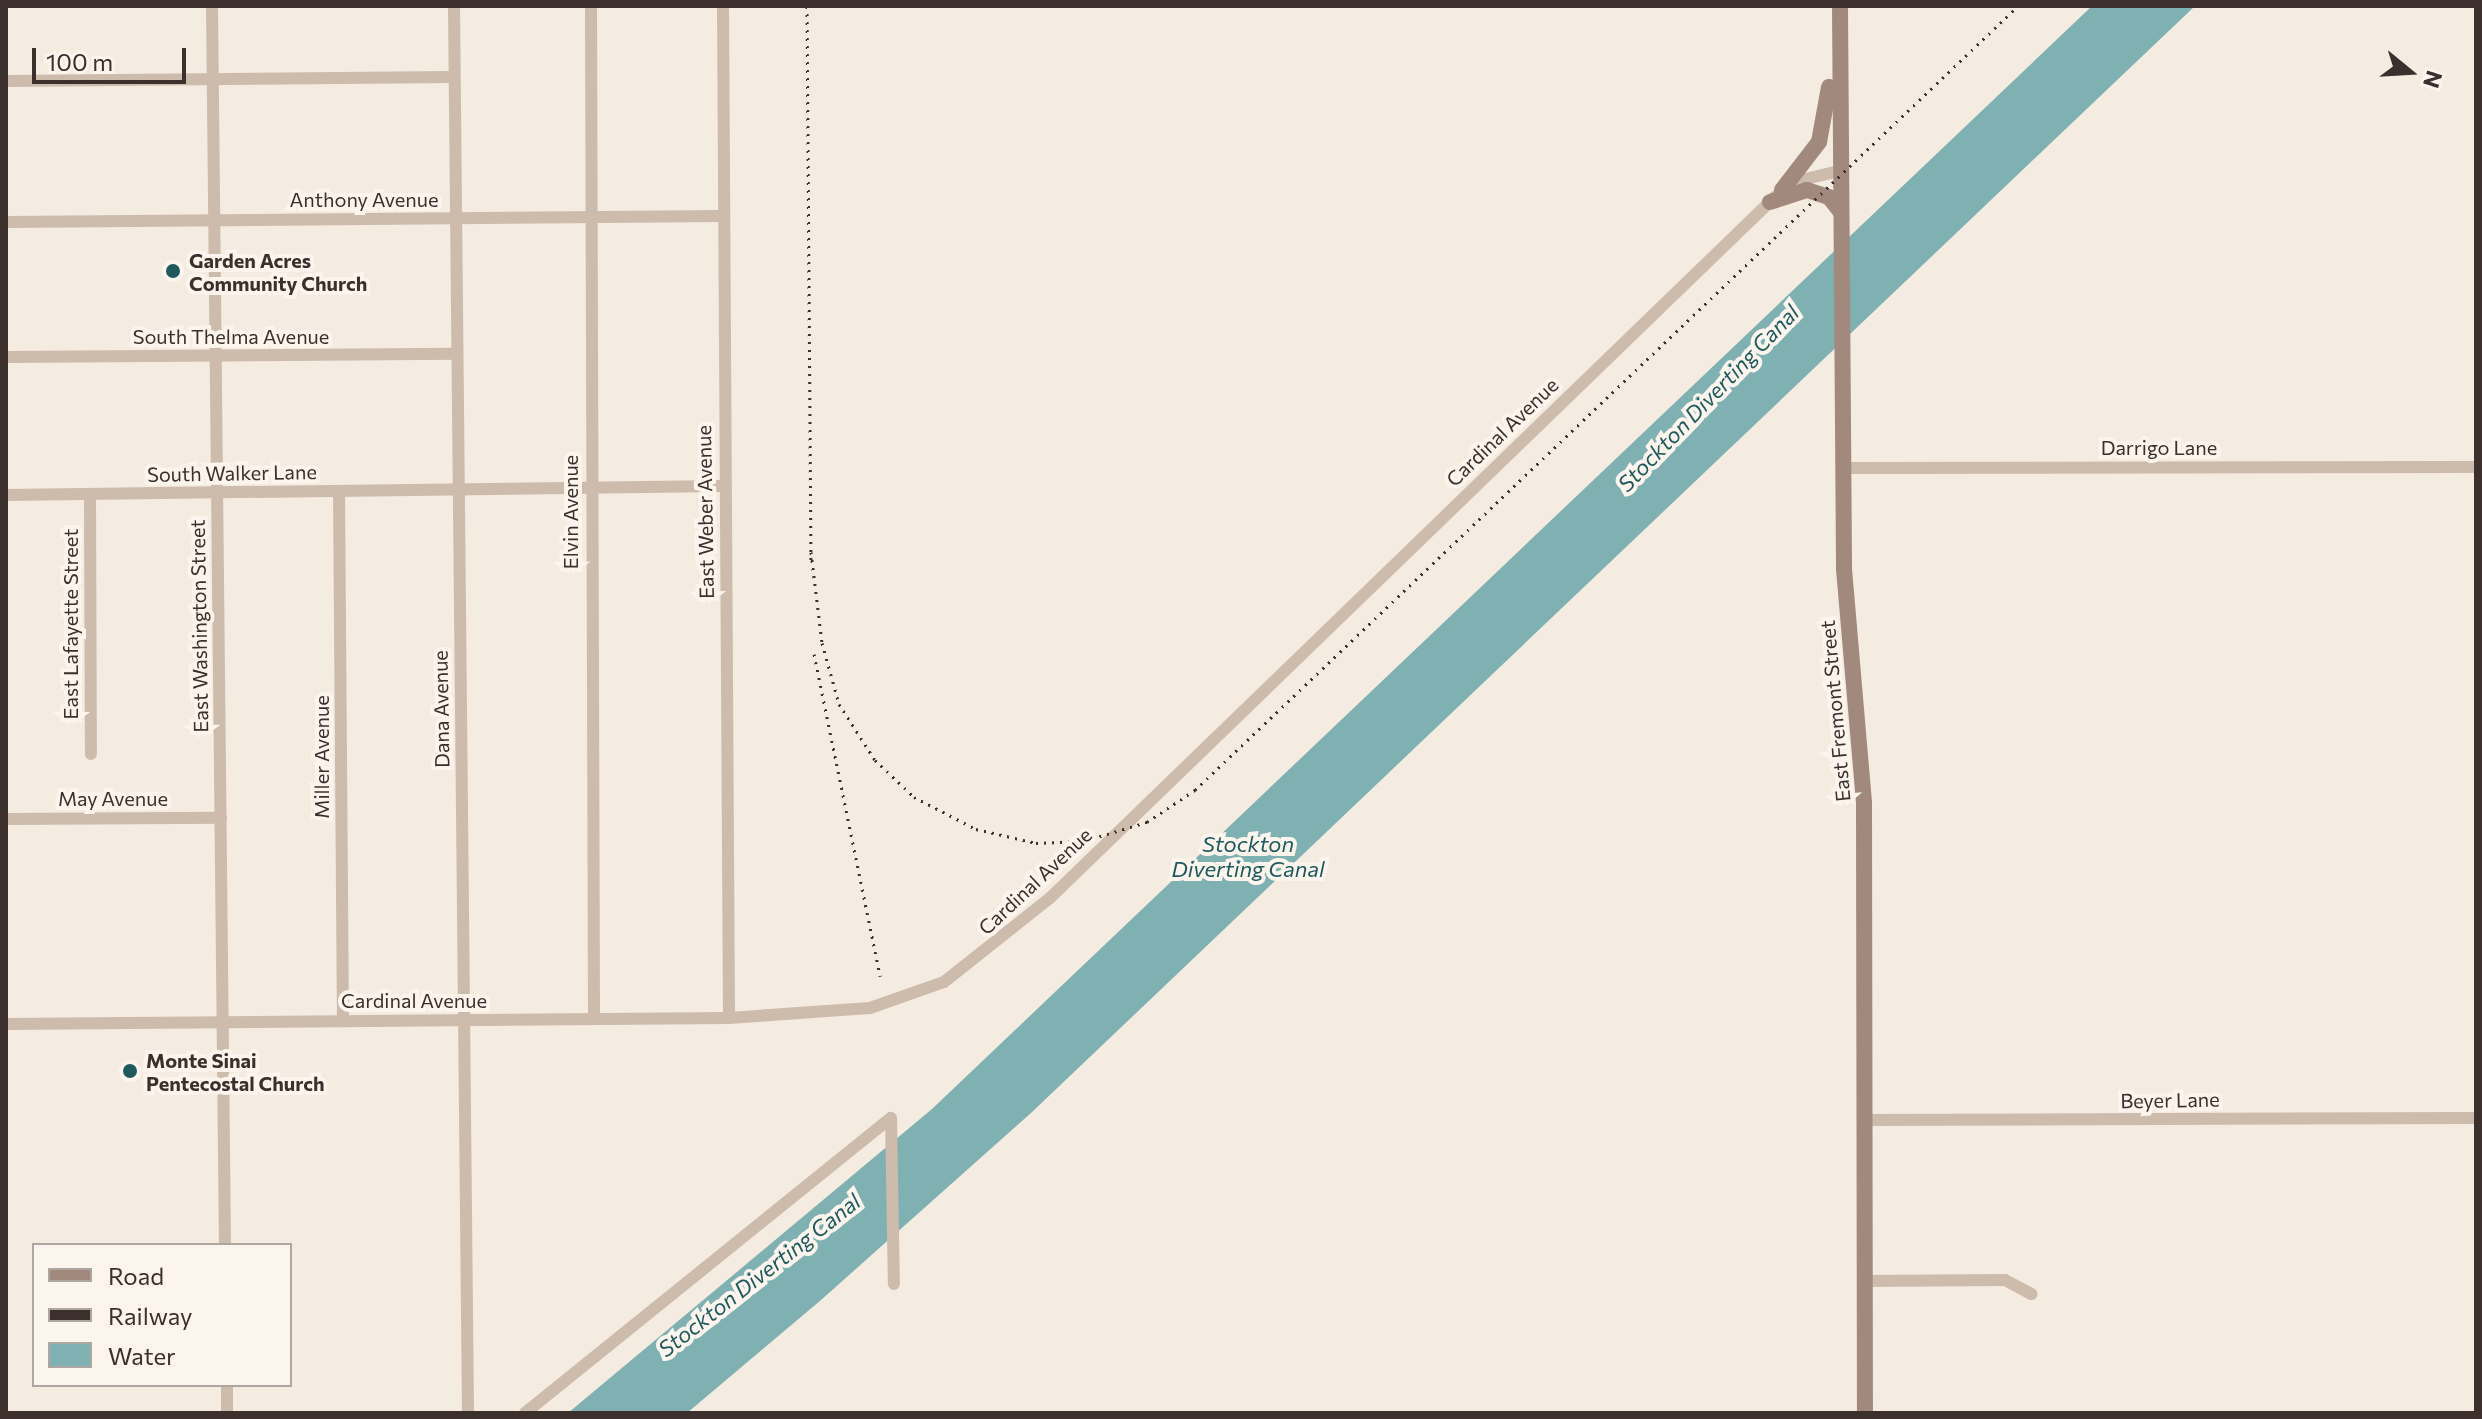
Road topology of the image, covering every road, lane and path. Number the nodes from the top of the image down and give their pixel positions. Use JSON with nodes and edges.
{"nodes":[{"id":1,"x":212,"y":6,"type":"edge"},
{"id":2,"x":454,"y":6,"type":"edge"},
{"id":3,"x":591,"y":6,"type":"edge"},
{"id":4,"x":723,"y":6,"type":"edge"},
{"id":5,"x":1839,"y":6,"type":"edge"},
{"id":6,"x":454,"y":77,"type":"junction"},
{"id":7,"x":213,"y":78,"type":"junction"},
{"id":8,"x":6,"y":81,"type":"edge"},
{"id":9,"x":1839,"y":171,"type":"junction"},
{"id":10,"x":1776,"y":196,"type":"junction"},
{"id":11,"x":723,"y":216,"type":"junction"},
{"id":12,"x":591,"y":217,"type":"junction"},
{"id":13,"x":1840,"y":217,"type":"junction"},
{"id":14,"x":456,"y":218,"type":"junction"},
{"id":15,"x":214,"y":220,"type":"junction"},
{"id":16,"x":6,"y":222,"type":"edge"},
{"id":17,"x":456,"y":354,"type":"junction"},
{"id":18,"x":6,"y":357,"type":"edge"},
{"id":19,"x":216,"y":358,"type":"junction"},
{"id":20,"x":2476,"y":467,"type":"edge"},
{"id":21,"x":1842,"y":468,"type":"junction"},
{"id":22,"x":724,"y":486,"type":"junction"},
{"id":23,"x":590,"y":488,"type":"junction"},
{"id":24,"x":458,"y":491,"type":"junction"},
{"id":25,"x":339,"y":492,"type":"junction"},
{"id":26,"x":217,"y":493,"type":"junction"},
{"id":27,"x":6,"y":495,"type":"edge"},
{"id":28,"x":90,"y":495,"type":"junction"},
{"id":29,"x":91,"y":754,"type":"dead end"},
{"id":30,"x":221,"y":818,"type":"junction"},
{"id":31,"x":6,"y":819,"type":"edge"},
{"id":32,"x":729,"y":1018,"type":"junction"},
{"id":33,"x":594,"y":1019,"type":"junction"},
{"id":34,"x":464,"y":1020,"type":"junction"},
{"id":35,"x":343,"y":1021,"type":"junction"},
{"id":36,"x":223,"y":1022,"type":"junction"},
{"id":37,"x":6,"y":1024,"type":"edge"},
{"id":38,"x":2476,"y":1118,"type":"edge"},
{"id":39,"x":1864,"y":1120,"type":"junction"},
{"id":40,"x":225,"y":1243,"type":"edge"},
{"id":41,"x":1863,"y":1281,"type":"junction"},
{"id":42,"x":894,"y":1284,"type":"dead end"},
{"id":43,"x":2031,"y":1294,"type":"dead end"},
{"id":44,"x":227,"y":1387,"type":"edge"},
{"id":45,"x":468,"y":1411,"type":"dead end"},
{"id":46,"x":227,"y":1413,"type":"edge"},
{"id":47,"x":525,"y":1413,"type":"edge"},
{"id":48,"x":1865,"y":1413,"type":"edge"}],
"edges":[{"from":1,"to":7,"type":"street","name":"East Washington Street"},
{"from":2,"to":6,"type":"street","name":"Dana Avenue"},
{"from":3,"to":12,"type":"street","name":"Elvin Avenue"},
{"from":4,"to":11,"type":"street","name":"East Weber Avenue"},
{"from":5,"to":9,"type":"main road","name":"East Fremont Street"},
{"from":5,"to":10,"type":"main road"},
{"from":6,"to":7,"type":"street"},
{"from":6,"to":14,"type":"street","name":"Dana Avenue"},
{"from":7,"to":8,"type":"street"},
{"from":7,"to":15,"type":"street","name":"East Washington Street"},
{"from":9,"to":10,"type":"street","name":"Cardinal Avenue"},
{"from":9,"to":13,"type":"main road","name":"East Fremont Street"},
{"from":10,"to":13,"type":"main road"},
{"from":10,"to":32,"type":"street","name":"Cardinal Avenue"},
{"from":11,"to":12,"type":"street","name":"Anthony Avenue"},
{"from":11,"to":22,"type":"street","name":"East Weber Avenue"},
{"from":12,"to":14,"type":"street","name":"Anthony Avenue"},
{"from":12,"to":23,"type":"street","name":"Elvin Avenue"},
{"from":13,"to":21,"type":"main road","name":"East Fremont Street"},
{"from":14,"to":15,"type":"street","name":"Anthony Avenue"},
{"from":14,"to":17,"type":"street","name":"Dana Avenue"},
{"from":15,"to":16,"type":"street","name":"Anthony Avenue"},
{"from":15,"to":19,"type":"street","name":"East Washington Street"},
{"from":17,"to":19,"type":"street","name":"South Thelma Avenue"},
{"from":17,"to":24,"type":"street","name":"Dana Avenue"},
{"from":18,"to":19,"type":"street","name":"South Thelma Avenue"},
{"from":19,"to":26,"type":"street","name":"East Washington Street"},
{"from":20,"to":21,"type":"street","name":"Darrigo Lane"},
{"from":21,"to":39,"type":"main road","name":"East Fremont Street"},
{"from":22,"to":23,"type":"street","name":"South Walker Lane"},
{"from":22,"to":32,"type":"street","name":"East Weber Avenue"},
{"from":23,"to":24,"type":"street","name":"South Walker Lane"},
{"from":23,"to":33,"type":"street","name":"Elvin Avenue"},
{"from":24,"to":25,"type":"street","name":"South Walker Lane"},
{"from":24,"to":34,"type":"street","name":"Dana Avenue"},
{"from":25,"to":26,"type":"street","name":"South Walker Lane"},
{"from":25,"to":35,"type":"street","name":"Miller Avenue"},
{"from":26,"to":28,"type":"street","name":"South Walker Lane"},
{"from":26,"to":30,"type":"street","name":"East Washington Street"},
{"from":27,"to":28,"type":"street","name":"South Walker Lane"},
{"from":28,"to":29,"type":"street","name":"East Lafayette Street"},
{"from":30,"to":31,"type":"street","name":"May Avenue"},
{"from":30,"to":36,"type":"street","name":"East Washington Street"},
{"from":32,"to":33,"type":"street","name":"Cardinal Avenue"},
{"from":33,"to":34,"type":"street","name":"Cardinal Avenue"},
{"from":34,"to":35,"type":"street","name":"Cardinal Avenue"},
{"from":34,"to":45,"type":"street","name":"Dana Avenue"},
{"from":35,"to":36,"type":"street","name":"Cardinal Avenue"},
{"from":36,"to":37,"type":"street","name":"Cardinal Avenue"},
{"from":36,"to":40,"type":"street","name":"East Washington Street"},
{"from":38,"to":39,"type":"street","name":"Beyer Lane"},
{"from":39,"to":41,"type":"main road","name":"East Fremont Street"},
{"from":41,"to":43,"type":"street"},
{"from":41,"to":48,"type":"main road","name":"East Fremont Street"},
{"from":42,"to":47,"type":"street"},
{"from":44,"to":46,"type":"street"}]}
